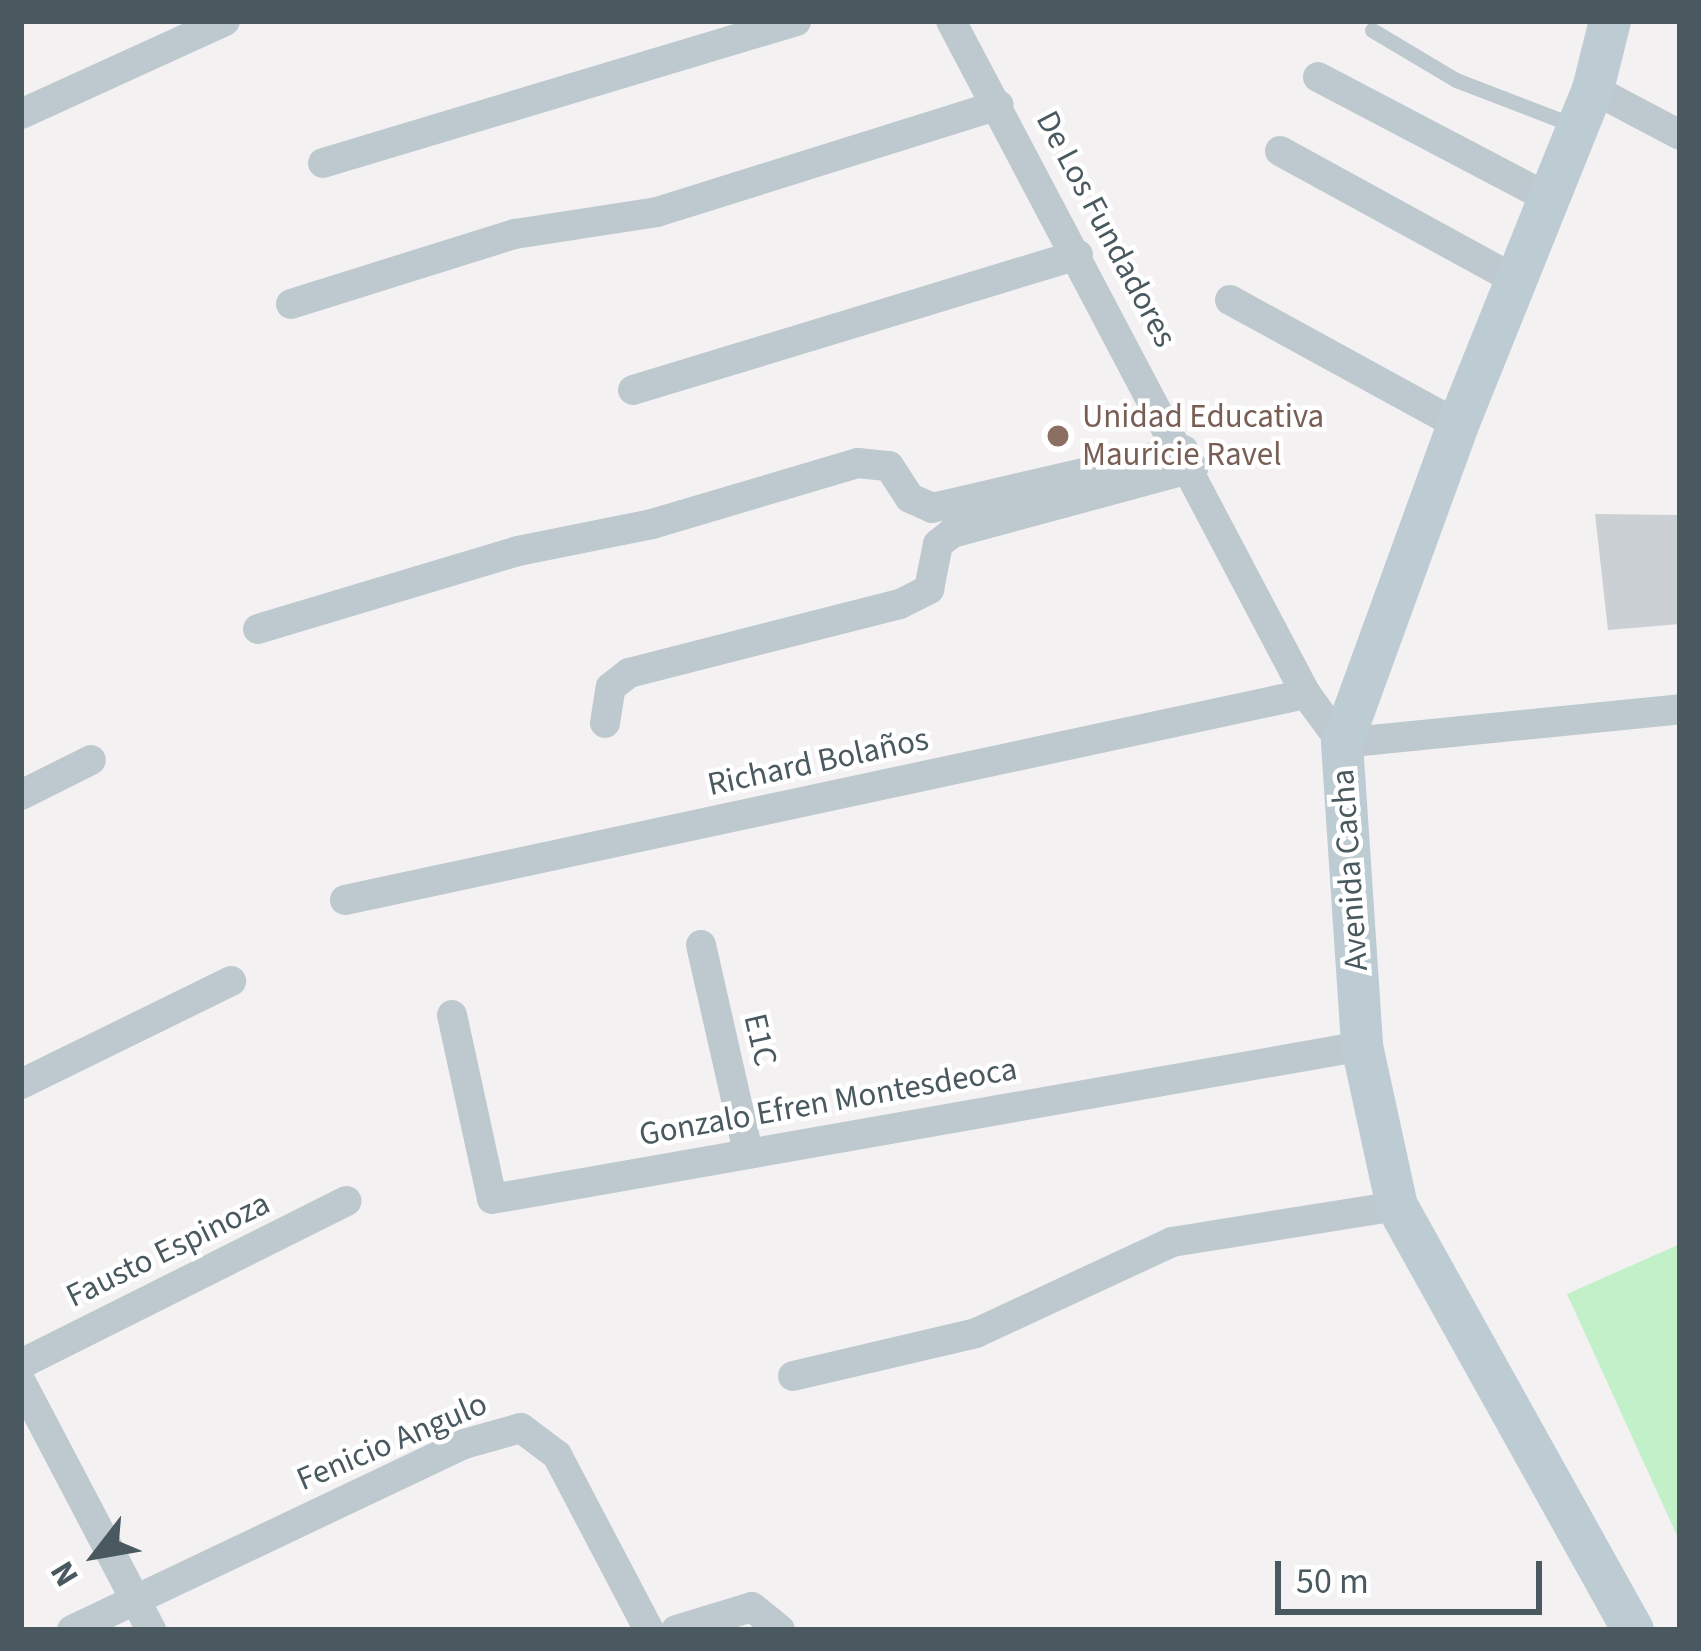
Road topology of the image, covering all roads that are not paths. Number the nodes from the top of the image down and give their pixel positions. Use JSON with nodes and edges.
{"nodes":[{"id":1,"x":225,"y":21,"type":"edge"},
{"id":2,"x":796,"y":21,"type":"edge"},
{"id":3,"x":951,"y":21,"type":"edge"},
{"id":4,"x":1610,"y":21,"type":"edge"},
{"id":5,"x":1372,"y":29,"type":"dead end"},
{"id":6,"x":1318,"y":77,"type":"dead end"},
{"id":7,"x":999,"y":105,"type":"junction"},
{"id":8,"x":1586,"y":108,"type":"junction"},
{"id":9,"x":21,"y":114,"type":"edge"},
{"id":10,"x":1680,"y":135,"type":"edge"},
{"id":11,"x":1280,"y":151,"type":"dead end"},
{"id":12,"x":323,"y":164,"type":"dead end"},
{"id":13,"x":1548,"y":198,"type":"junction"},
{"id":14,"x":1078,"y":255,"type":"junction"},
{"id":15,"x":1516,"y":280,"type":"junction"},
{"id":16,"x":1230,"y":300,"type":"dead end"},
{"id":17,"x":291,"y":304,"type":"dead end"},
{"id":18,"x":633,"y":390,"type":"dead end"},
{"id":19,"x":1457,"y":424,"type":"junction"},
{"id":20,"x":1188,"y":459,"type":"junction"},
{"id":21,"x":258,"y":629,"type":"dead end"},
{"id":22,"x":1306,"y":694,"type":"junction"},
{"id":23,"x":1680,"y":709,"type":"edge"},
{"id":24,"x":605,"y":723,"type":"dead end"},
{"id":25,"x":1342,"y":743,"type":"junction"},
{"id":26,"x":91,"y":760,"type":"dead end"},
{"id":27,"x":21,"y":795,"type":"edge"},
{"id":28,"x":345,"y":900,"type":"dead end"},
{"id":29,"x":701,"y":944,"type":"dead end"},
{"id":30,"x":231,"y":981,"type":"dead end"},
{"id":31,"x":452,"y":1016,"type":"dead end"},
{"id":32,"x":1362,"y":1046,"type":"junction"},
{"id":33,"x":21,"y":1084,"type":"edge"},
{"id":34,"x":748,"y":1152,"type":"junction"},
{"id":35,"x":347,"y":1201,"type":"dead end"},
{"id":36,"x":1397,"y":1206,"type":"junction"},
{"id":37,"x":21,"y":1364,"type":"edge"},
{"id":38,"x":794,"y":1376,"type":"dead end"},
{"id":39,"x":21,"y":1382,"type":"edge"},
{"id":40,"x":135,"y":1600,"type":"junction"},
{"id":41,"x":72,"y":1630,"type":"edge"},
{"id":42,"x":151,"y":1630,"type":"edge"},
{"id":43,"x":649,"y":1630,"type":"edge"},
{"id":44,"x":676,"y":1630,"type":"edge"},
{"id":45,"x":780,"y":1630,"type":"edge"},
{"id":46,"x":1633,"y":1630,"type":"edge"}],
"edges":[{"from":1,"to":9,"type":"street"},
{"from":2,"to":12,"type":"street"},
{"from":3,"to":7,"type":"street","name":"De Los Fundadores"},
{"from":4,"to":8,"type":"street","name":"Avenida Cacha"},
{"from":5,"to":8,"type":"lane"},
{"from":6,"to":13,"type":"street"},
{"from":7,"to":14,"type":"street","name":"De Los Fundadores"},
{"from":7,"to":17,"type":"street"},
{"from":8,"to":10,"type":"street"},
{"from":8,"to":13,"type":"street","name":"Avenida Cacha"},
{"from":11,"to":15,"type":"street"},
{"from":13,"to":15,"type":"street","name":"Avenida Cacha"},
{"from":14,"to":18,"type":"street"},
{"from":14,"to":20,"type":"street","name":"De Los Fundadores"},
{"from":15,"to":19,"type":"street","name":"Avenida Cacha"},
{"from":16,"to":19,"type":"street"},
{"from":19,"to":25,"type":"street","name":"Avenida Cacha"},
{"from":20,"to":21,"type":"street"},
{"from":20,"to":22,"type":"street","name":"De Los Fundadores"},
{"from":20,"to":24,"type":"street"},
{"from":22,"to":25,"type":"street","name":"De Los Fundadores"},
{"from":22,"to":28,"type":"street","name":"Richard Bolaños"},
{"from":23,"to":25,"type":"street"},
{"from":25,"to":32,"type":"street","name":"Avenida Cacha"},
{"from":26,"to":27,"type":"street"},
{"from":29,"to":34,"type":"street","name":"E1C"},
{"from":30,"to":33,"type":"street"},
{"from":31,"to":34,"type":"street","name":"Gonzalo Efren Montesdeoca"},
{"from":32,"to":34,"type":"street","name":"Gonzalo Efren Montesdeoca"},
{"from":32,"to":36,"type":"street","name":"Avenida Cacha"},
{"from":35,"to":37,"type":"street","name":"Fausto Espinoza"},
{"from":36,"to":38,"type":"street"},
{"from":36,"to":46,"type":"street","name":"Avenida Cacha"},
{"from":39,"to":40,"type":"street"},
{"from":40,"to":41,"type":"street","name":"Fenicio Angulo"},
{"from":40,"to":42,"type":"street"},
{"from":40,"to":43,"type":"street","name":"Fenicio Angulo"},
{"from":44,"to":45,"type":"street"}]}
